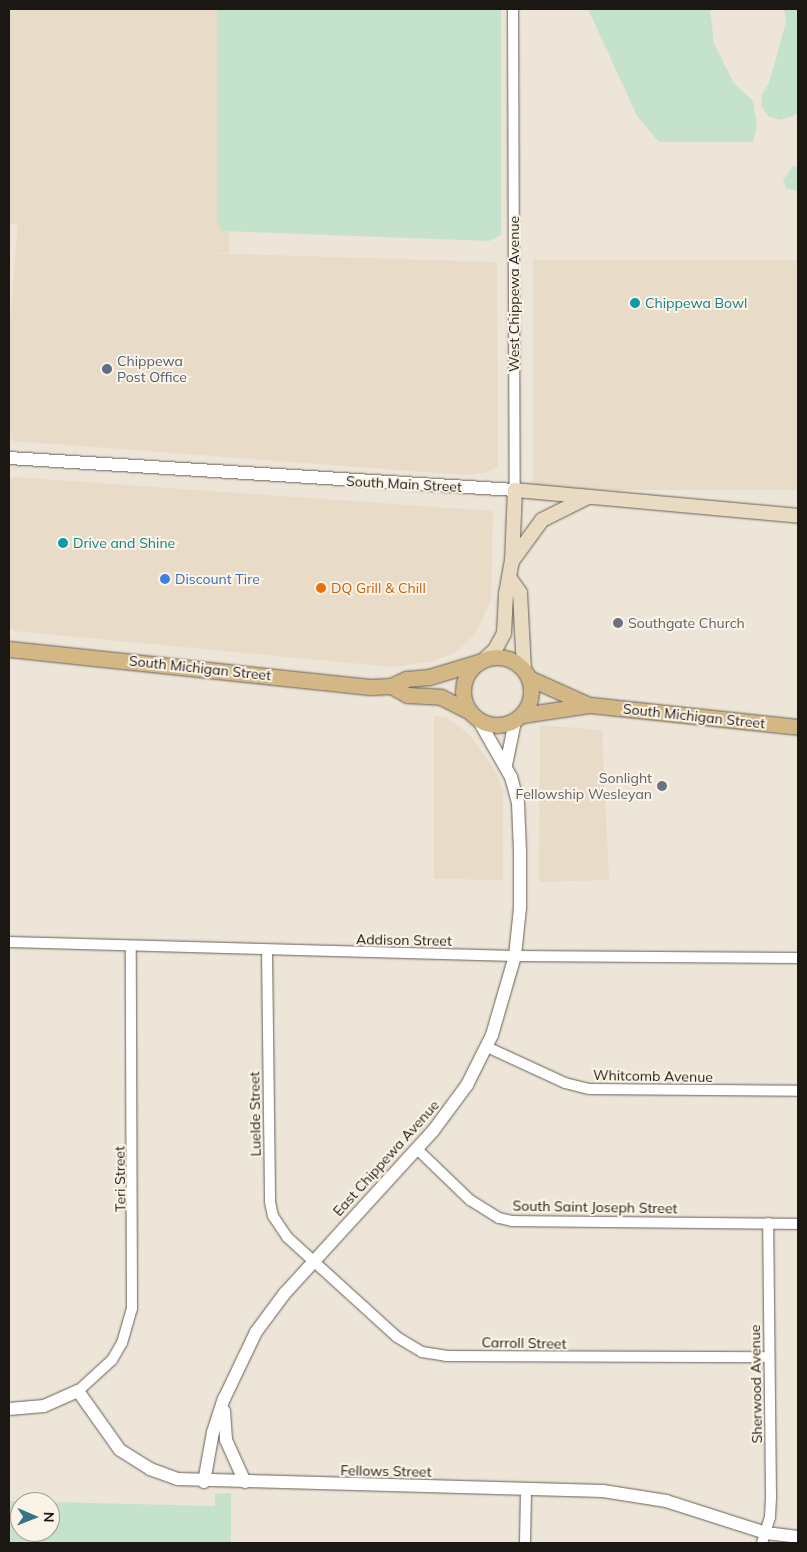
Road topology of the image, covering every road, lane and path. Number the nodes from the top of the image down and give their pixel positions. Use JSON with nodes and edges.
{"nodes":[{"id":1,"x":513,"y":9,"type":"edge"},
{"id":2,"x":9,"y":458,"type":"edge"},
{"id":3,"x":515,"y":490,"type":"junction"},
{"id":4,"x":591,"y":496,"type":"junction"},
{"id":5,"x":798,"y":516,"type":"edge"},
{"id":6,"x":512,"y":561,"type":"junction"},
{"id":7,"x":511,"y":580,"type":"junction"},
{"id":8,"x":9,"y":649,"type":"edge"},
{"id":9,"x":482,"y":660,"type":"junction"},
{"id":10,"x":527,"y":674,"type":"junction"},
{"id":11,"x":391,"y":686,"type":"junction"},
{"id":12,"x":590,"y":705,"type":"junction"},
{"id":13,"x":474,"y":716,"type":"junction"},
{"id":14,"x":519,"y":718,"type":"junction"},
{"id":15,"x":798,"y":727,"type":"edge"},
{"id":16,"x":506,"y":765,"type":"junction"},
{"id":17,"x":9,"y":942,"type":"edge"},
{"id":18,"x":131,"y":946,"type":"junction"},
{"id":19,"x":267,"y":950,"type":"junction"},
{"id":20,"x":514,"y":956,"type":"junction"},
{"id":21,"x":798,"y":958,"type":"edge"},
{"id":22,"x":487,"y":1047,"type":"junction"},
{"id":23,"x":798,"y":1091,"type":"edge"},
{"id":24,"x":417,"y":1149,"type":"junction"},
{"id":25,"x":768,"y":1223,"type":"junction"},
{"id":26,"x":798,"y":1224,"type":"edge"},
{"id":27,"x":314,"y":1261,"type":"junction"},
{"id":28,"x":769,"y":1357,"type":"junction"},
{"id":29,"x":78,"y":1392,"type":"junction"},
{"id":30,"x":224,"y":1398,"type":"junction"},
{"id":31,"x":9,"y":1409,"type":"edge"},
{"id":32,"x":204,"y":1482,"type":"junction"},
{"id":33,"x":245,"y":1482,"type":"junction"},
{"id":34,"x":526,"y":1490,"type":"junction"},
{"id":35,"x":798,"y":1537,"type":"edge"},
{"id":36,"x":764,"y":1538,"type":"edge"},
{"id":37,"x":525,"y":1543,"type":"edge"}],
"edges":[{"from":1,"to":3,"type":"street","name":"West Chippewa Avenue"},
{"from":2,"to":3,"type":"street","name":"South Main Street"},
{"from":3,"to":4,"type":"main road","name":"South Main Street"},
{"from":3,"to":6,"type":"main road","name":"West Chippewa Avenue"},
{"from":4,"to":5,"type":"main road","name":"South Main Street"},
{"from":4,"to":6,"type":"main road"},
{"from":6,"to":7,"type":"main road","name":"West Chippewa Avenue"},
{"from":7,"to":9,"type":"main road","name":"West Chippewa Avenue"},
{"from":7,"to":10,"type":"main road","name":"West Chippewa Avenue"},
{"from":8,"to":11,"type":"main road","name":"South Michigan Street"},
{"from":9,"to":10,"type":"main road"},
{"from":9,"to":11,"type":"main road","name":"South Michigan Street"},
{"from":9,"to":13,"type":"main road"},
{"from":10,"to":12,"type":"main road","name":"South Michigan Street"},
{"from":10,"to":14,"type":"main road"},
{"from":11,"to":13,"type":"main road","name":"South Michigan Street"},
{"from":12,"to":14,"type":"main road","name":"South Michigan Street"},
{"from":12,"to":15,"type":"main road","name":"South Michigan Street"},
{"from":13,"to":14,"type":"main road"},
{"from":13,"to":16,"type":"street","name":"East Chippewa Avenue"},
{"from":14,"to":16,"type":"street","name":"East Chippewa Avenue"},
{"from":16,"to":20,"type":"street","name":"East Chippewa Avenue"},
{"from":17,"to":18,"type":"street","name":"Addison Street"},
{"from":18,"to":19,"type":"street","name":"Addison Street"},
{"from":18,"to":29,"type":"street","name":"Teri Street"},
{"from":19,"to":20,"type":"street","name":"Addison Street"},
{"from":19,"to":27,"type":"street","name":"Luelde Street"},
{"from":20,"to":21,"type":"street","name":"Addison Street"},
{"from":20,"to":22,"type":"street","name":"East Chippewa Avenue"},
{"from":22,"to":23,"type":"street","name":"Whitcomb Avenue"},
{"from":22,"to":24,"type":"street","name":"East Chippewa Avenue"},
{"from":24,"to":25,"type":"street","name":"South Saint Joseph Street"},
{"from":24,"to":27,"type":"street","name":"East Chippewa Avenue"},
{"from":25,"to":26,"type":"street","name":"South Saint Joseph Street"},
{"from":25,"to":28,"type":"street","name":"Sherwood Avenue"},
{"from":27,"to":28,"type":"street","name":"Carroll Street"},
{"from":27,"to":30,"type":"street","name":"East Chippewa Avenue"},
{"from":28,"to":36,"type":"street","name":"Sherwood Avenue"},
{"from":29,"to":31,"type":"street"},
{"from":29,"to":32,"type":"street","name":"Fellows Street"},
{"from":30,"to":32,"type":"street","name":"East Chippewa Avenue"},
{"from":30,"to":33,"type":"street","name":"East Chippewa Avenue"},
{"from":32,"to":33,"type":"street","name":"Fellows Street"},
{"from":33,"to":34,"type":"street","name":"Fellows Street"},
{"from":34,"to":36,"type":"street","name":"Fellows Street"},
{"from":34,"to":37,"type":"street"},
{"from":35,"to":36,"type":"street","name":"Fellows Street"}]}
